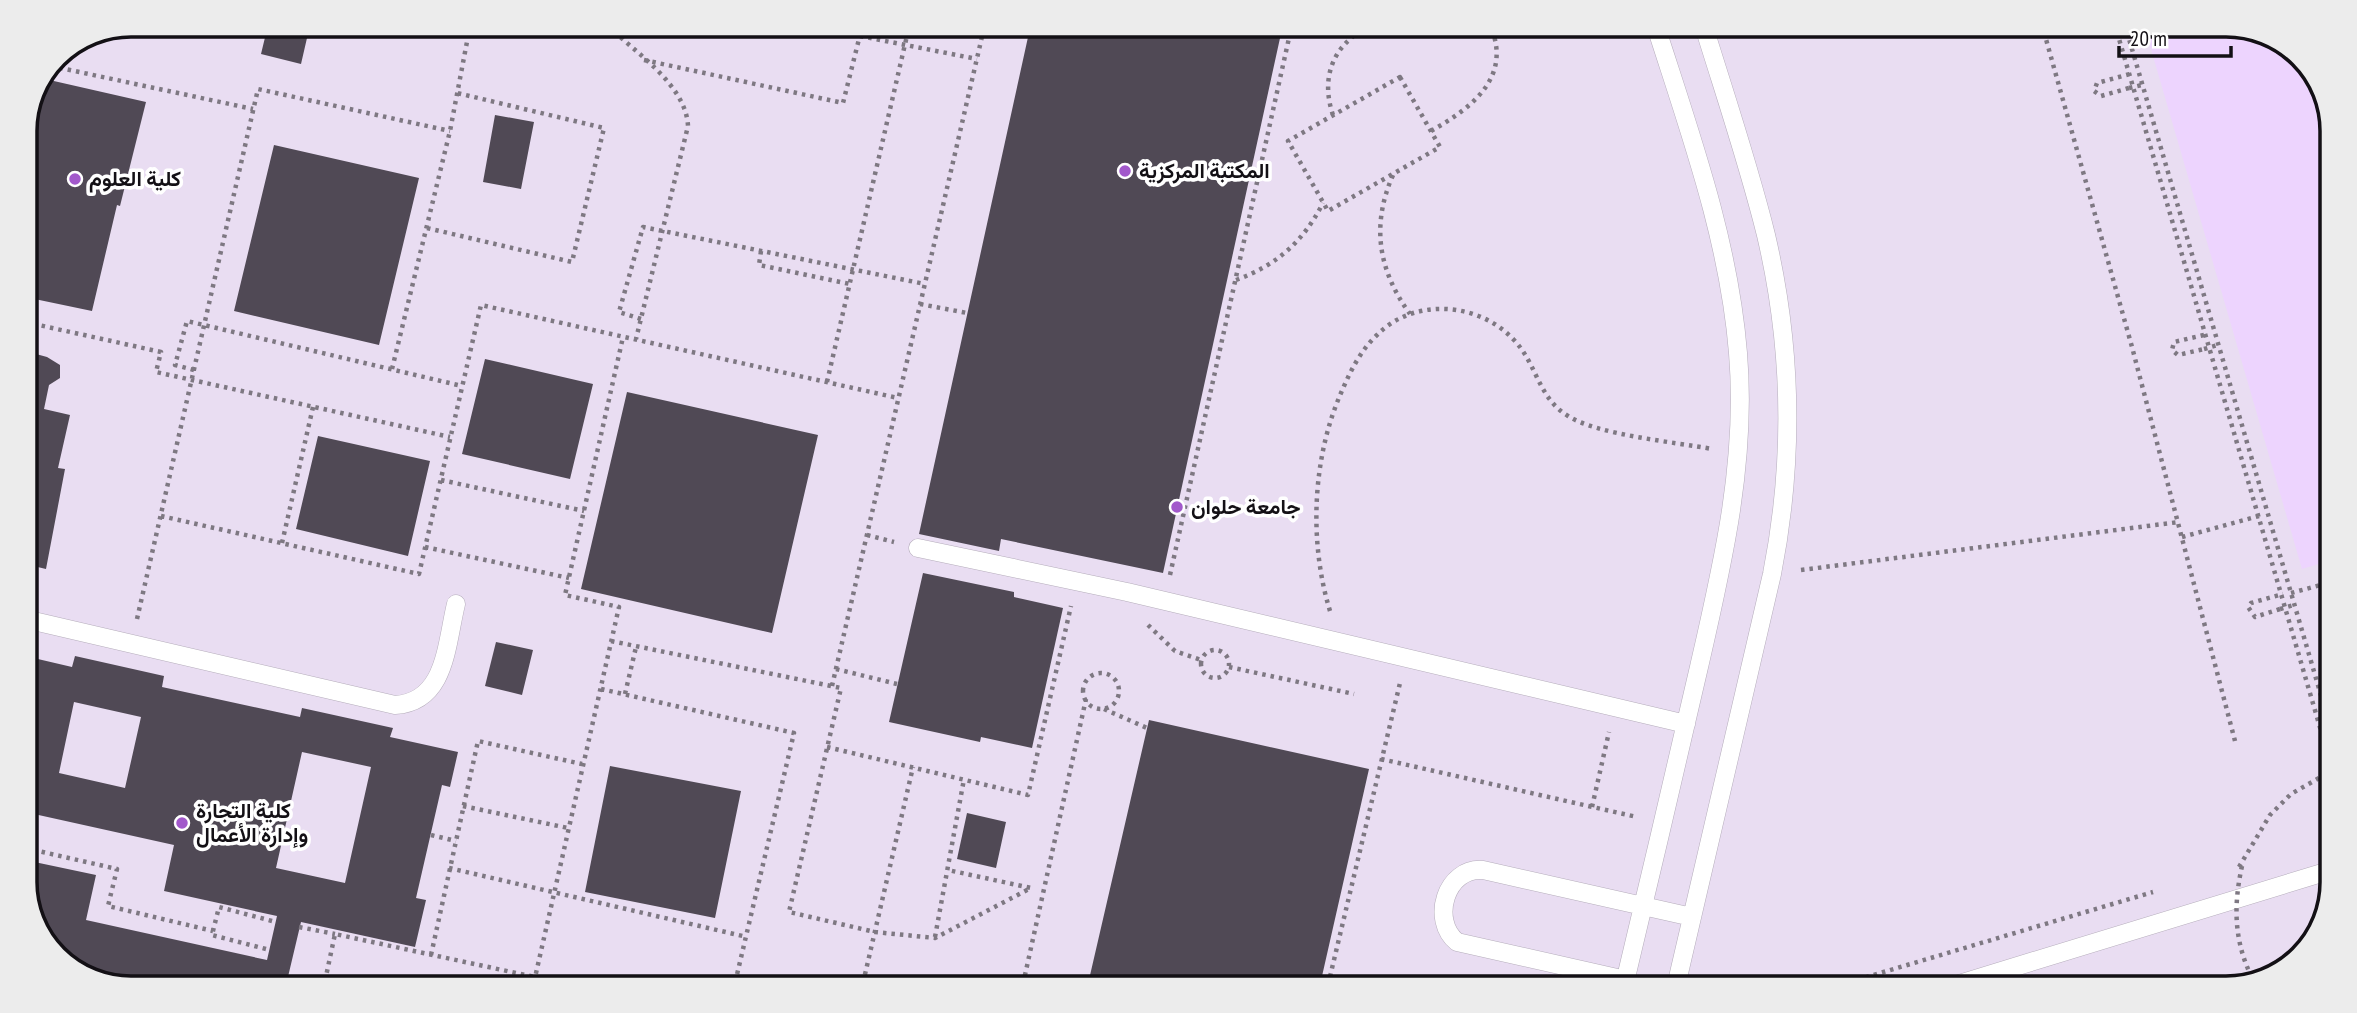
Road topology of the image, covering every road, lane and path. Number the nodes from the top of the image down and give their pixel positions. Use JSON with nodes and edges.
{"nodes":[{"id":1,"x":468,"y":37,"type":"edge"},
{"id":2,"x":619,"y":37,"type":"edge"},
{"id":3,"x":860,"y":37,"type":"edge"},
{"id":4,"x":865,"y":37,"type":"edge"},
{"id":5,"x":907,"y":37,"type":"edge"},
{"id":6,"x":982,"y":37,"type":"edge"},
{"id":7,"x":1289,"y":37,"type":"edge"},
{"id":8,"x":1354,"y":37,"type":"edge"},
{"id":9,"x":1493,"y":37,"type":"edge"},
{"id":10,"x":1659,"y":37,"type":"edge"},
{"id":11,"x":1707,"y":37,"type":"edge"},
{"id":12,"x":2045,"y":37,"type":"edge"},
{"id":13,"x":2119,"y":37,"type":"edge"},
{"id":14,"x":2128,"y":37,"type":"edge"},
{"id":15,"x":905,"y":45,"type":"junction"},
{"id":16,"x":977,"y":59,"type":"junction"},
{"id":17,"x":643,"y":60,"type":"junction"},
{"id":18,"x":61,"y":68,"type":"edge"},
{"id":19,"x":2130,"y":74,"type":"junction"},
{"id":20,"x":2142,"y":85,"type":"junction"},
{"id":21,"x":457,"y":93,"type":"junction"},
{"id":22,"x":253,"y":109,"type":"junction"},
{"id":23,"x":1333,"y":116,"type":"junction"},
{"id":24,"x":450,"y":131,"type":"junction"},
{"id":25,"x":1431,"y":131,"type":"junction"},
{"id":26,"x":1394,"y":174,"type":"junction"},
{"id":27,"x":1324,"y":202,"type":"junction"},
{"id":28,"x":426,"y":228,"type":"junction"},
{"id":29,"x":661,"y":231,"type":"junction"},
{"id":30,"x":761,"y":251,"type":"junction"},
{"id":31,"x":853,"y":269,"type":"junction"},
{"id":32,"x":1236,"y":281,"type":"junction"},
{"id":33,"x":850,"y":284,"type":"junction"},
{"id":34,"x":925,"y":284,"type":"junction"},
{"id":35,"x":920,"y":304,"type":"junction"},
{"id":36,"x":967,"y":313,"type":"dead end"},
{"id":37,"x":1410,"y":314,"type":"junction"},
{"id":38,"x":641,"y":318,"type":"junction"},
{"id":39,"x":37,"y":325,"type":"edge"},
{"id":40,"x":204,"y":325,"type":"junction"},
{"id":41,"x":2203,"y":335,"type":"junction"},
{"id":42,"x":623,"y":337,"type":"junction"},
{"id":43,"x":636,"y":339,"type":"junction"},
{"id":44,"x":2218,"y":345,"type":"junction"},
{"id":45,"x":392,"y":369,"type":"junction"},
{"id":46,"x":194,"y":370,"type":"junction"},
{"id":47,"x":192,"y":380,"type":"junction"},
{"id":48,"x":827,"y":382,"type":"junction"},
{"id":49,"x":462,"y":386,"type":"junction"},
{"id":50,"x":898,"y":398,"type":"junction"},
{"id":51,"x":313,"y":407,"type":"junction"},
{"id":52,"x":450,"y":437,"type":"junction"},
{"id":53,"x":1738,"y":453,"type":"junction"},
{"id":54,"x":441,"y":480,"type":"junction"},
{"id":55,"x":584,"y":511,"type":"junction"},
{"id":56,"x":161,"y":516,"type":"junction"},
{"id":57,"x":2259,"y":516,"type":"junction"},
{"id":58,"x":2179,"y":522,"type":"junction"},
{"id":59,"x":2182,"y":537,"type":"junction"},
{"id":60,"x":282,"y":543,"type":"junction"},
{"id":61,"x":425,"y":547,"type":"junction"},
{"id":62,"x":918,"y":548,"type":"dead end"},
{"id":63,"x":1772,"y":574,"type":"junction"},
{"id":64,"x":569,"y":578,"type":"junction"},
{"id":65,"x":1077,"y":581,"type":"junction"},
{"id":66,"x":2320,"y":585,"type":"edge"},
{"id":67,"x":1126,"y":592,"type":"junction"},
{"id":68,"x":2291,"y":593,"type":"junction"},
{"id":69,"x":2283,"y":594,"type":"junction"},
{"id":70,"x":1164,"y":601,"type":"junction"},
{"id":71,"x":456,"y":604,"type":"dead end"},
{"id":72,"x":2294,"y":605,"type":"junction"},
{"id":73,"x":37,"y":622,"type":"edge"},
{"id":74,"x":611,"y":641,"type":"junction"},
{"id":75,"x":1340,"y":642,"type":"junction"},
{"id":76,"x":132,"y":644,"type":"junction"},
{"id":77,"x":636,"y":647,"type":"junction"},
{"id":78,"x":1406,"y":657,"type":"junction"},
{"id":79,"x":1201,"y":660,"type":"junction"},
{"id":80,"x":1229,"y":667,"type":"junction"},
{"id":81,"x":836,"y":669,"type":"junction"},
{"id":82,"x":897,"y":684,"type":"dead end"},
{"id":83,"x":832,"y":686,"type":"junction"},
{"id":84,"x":601,"y":689,"type":"junction"},
{"id":85,"x":2320,"y":692,"type":"edge"},
{"id":86,"x":625,"y":694,"type":"junction"},
{"id":87,"x":1354,"y":694,"type":"dead end"},
{"id":88,"x":1086,"y":699,"type":"junction"},
{"id":89,"x":1615,"y":707,"type":"junction"},
{"id":90,"x":1103,"y":708,"type":"junction"},
{"id":91,"x":1686,"y":724,"type":"junction"},
{"id":92,"x":2320,"y":727,"type":"edge"},
{"id":93,"x":1147,"y":728,"type":"dead end"},
{"id":94,"x":2235,"y":741,"type":"dead end"},
{"id":95,"x":827,"y":747,"type":"junction"},
{"id":96,"x":1381,"y":759,"type":"junction"},
{"id":97,"x":582,"y":764,"type":"junction"},
{"id":98,"x":913,"y":767,"type":"junction"},
{"id":99,"x":2320,"y":777,"type":"edge"},
{"id":100,"x":964,"y":779,"type":"junction"},
{"id":101,"x":463,"y":806,"type":"junction"},
{"id":102,"x":1592,"y":807,"type":"junction"},
{"id":103,"x":1663,"y":822,"type":"junction"},
{"id":104,"x":568,"y":828,"type":"junction"},
{"id":105,"x":431,"y":835,"type":"dead end"},
{"id":106,"x":456,"y":841,"type":"junction"},
{"id":107,"x":37,"y":851,"type":"edge"},
{"id":108,"x":2242,"y":866,"type":"junction"},
{"id":109,"x":449,"y":868,"type":"junction"},
{"id":110,"x":948,"y":870,"type":"junction"},
{"id":111,"x":2229,"y":870,"type":"dead end"},
{"id":112,"x":2320,"y":874,"type":"edge"},
{"id":113,"x":2163,"y":889,"type":"dead end"},
{"id":114,"x":554,"y":892,"type":"junction"},
{"id":115,"x":1643,"y":906,"type":"junction"},
{"id":116,"x":1692,"y":918,"type":"junction"},
{"id":117,"x":276,"y":922,"type":"dead end"},
{"id":118,"x":299,"y":928,"type":"dead end"},
{"id":119,"x":213,"y":930,"type":"junction"},
{"id":120,"x":875,"y":932,"type":"junction"},
{"id":121,"x":335,"y":934,"type":"junction"},
{"id":122,"x":747,"y":937,"type":"junction"},
{"id":123,"x":935,"y":938,"type":"junction"},
{"id":124,"x":266,"y":949,"type":"dead end"},
{"id":125,"x":430,"y":955,"type":"junction"},
{"id":126,"x":2250,"y":973,"type":"edge"},
{"id":127,"x":326,"y":976,"type":"edge"},
{"id":128,"x":518,"y":976,"type":"edge"},
{"id":129,"x":536,"y":976,"type":"edge"},
{"id":130,"x":738,"y":976,"type":"edge"},
{"id":131,"x":865,"y":976,"type":"edge"},
{"id":132,"x":1026,"y":976,"type":"edge"},
{"id":133,"x":1330,"y":976,"type":"edge"},
{"id":134,"x":1596,"y":976,"type":"edge"},
{"id":135,"x":1627,"y":976,"type":"edge"},
{"id":136,"x":1678,"y":976,"type":"edge"},
{"id":137,"x":1870,"y":976,"type":"edge"},
{"id":138,"x":1988,"y":976,"type":"edge"}],
"edges":[{"from":1,"to":21,"type":"path"},
{"from":2,"to":17,"type":"path"},
{"from":3,"to":17,"type":"path"},
{"from":4,"to":15,"type":"path"},
{"from":5,"to":15,"type":"path"},
{"from":6,"to":16,"type":"path"},
{"from":7,"to":32,"type":"path"},
{"from":8,"to":23,"type":"path"},
{"from":9,"to":25,"type":"path"},
{"from":10,"to":53,"type":"lane"},
{"from":11,"to":63,"type":"lane"},
{"from":12,"to":58,"type":"path"},
{"from":13,"to":19,"type":"path"},
{"from":14,"to":20,"type":"path"},
{"from":15,"to":16,"type":"path"},
{"from":15,"to":31,"type":"path"},
{"from":16,"to":34,"type":"path"},
{"from":17,"to":29,"type":"path"},
{"from":18,"to":22,"type":"path"},
{"from":19,"to":20,"type":"path","bridge":true},
{"from":19,"to":41,"type":"path"},
{"from":20,"to":44,"type":"path"},
{"from":21,"to":24,"type":"path"},
{"from":21,"to":28,"type":"path"},
{"from":22,"to":24,"type":"path"},
{"from":22,"to":40,"type":"path"},
{"from":23,"to":25,"type":"path"},
{"from":23,"to":27,"type":"path"},
{"from":24,"to":28,"type":"path"},
{"from":25,"to":26,"type":"path"},
{"from":26,"to":27,"type":"path"},
{"from":26,"to":37,"type":"path"},
{"from":27,"to":32,"type":"path"},
{"from":28,"to":45,"type":"path"},
{"from":29,"to":30,"type":"path"},
{"from":29,"to":38,"type":"path"},
{"from":29,"to":38,"type":"path"},
{"from":30,"to":31,"type":"path"},
{"from":30,"to":33,"type":"path"},
{"from":31,"to":33,"type":"path"},
{"from":31,"to":34,"type":"path"},
{"from":32,"to":70,"type":"path"},
{"from":33,"to":48,"type":"path"},
{"from":34,"to":35,"type":"path"},
{"from":35,"to":36,"type":"path"},
{"from":35,"to":50,"type":"path"},
{"from":37,"to":53,"type":"path"},
{"from":37,"to":75,"type":"path"},
{"from":38,"to":43,"type":"path"},
{"from":39,"to":47,"type":"path"},
{"from":40,"to":45,"type":"path"},
{"from":40,"to":46,"type":"path"},
{"from":40,"to":46,"type":"path"},
{"from":41,"to":44,"type":"path","bridge":true},
{"from":41,"to":57,"type":"path"},
{"from":42,"to":43,"type":"path"},
{"from":42,"to":49,"type":"path"},
{"from":42,"to":55,"type":"path"},
{"from":43,"to":48,"type":"path"},
{"from":44,"to":68,"type":"path"},
{"from":45,"to":49,"type":"path"},
{"from":46,"to":47,"type":"path"},
{"from":47,"to":51,"type":"path"},
{"from":47,"to":56,"type":"path"},
{"from":48,"to":50,"type":"path"},
{"from":49,"to":52,"type":"path"},
{"from":50,"to":81,"type":"path"},
{"from":51,"to":52,"type":"path"},
{"from":51,"to":60,"type":"path"},
{"from":52,"to":54,"type":"path"},
{"from":53,"to":91,"type":"lane"},
{"from":54,"to":55,"type":"path"},
{"from":54,"to":61,"type":"path"},
{"from":55,"to":64,"type":"path"},
{"from":56,"to":60,"type":"path"},
{"from":56,"to":76,"type":"path"},
{"from":57,"to":59,"type":"path"},
{"from":57,"to":69,"type":"path"},
{"from":58,"to":59,"type":"path"},
{"from":58,"to":63,"type":"path"},
{"from":59,"to":94,"type":"path"},
{"from":60,"to":61,"type":"path"},
{"from":61,"to":64,"type":"path"},
{"from":62,"to":65,"type":"lane"},
{"from":63,"to":116,"type":"lane"},
{"from":64,"to":74,"type":"path"},
{"from":65,"to":67,"type":"lane"},
{"from":65,"to":100,"type":"path"},
{"from":66,"to":68,"type":"path"},
{"from":67,"to":70,"type":"lane"},
{"from":67,"to":79,"type":"path"},
{"from":68,"to":72,"type":"path"},
{"from":69,"to":72,"type":"path","bridge":true},
{"from":69,"to":92,"type":"path"},
{"from":70,"to":75,"type":"lane"},
{"from":71,"to":76,"type":"lane"},
{"from":72,"to":85,"type":"path"},
{"from":73,"to":76,"type":"lane"},
{"from":74,"to":77,"type":"path"},
{"from":74,"to":84,"type":"path"},
{"from":75,"to":78,"type":"lane"},
{"from":77,"to":83,"type":"path"},
{"from":77,"to":86,"type":"path"},
{"from":78,"to":89,"type":"lane"},
{"from":78,"to":96,"type":"path"},
{"from":79,"to":80,"type":"path"},
{"from":79,"to":80,"type":"path"},
{"from":80,"to":87,"type":"path"},
{"from":81,"to":82,"type":"path"},
{"from":81,"to":83,"type":"path"},
{"from":83,"to":95,"type":"path"},
{"from":84,"to":86,"type":"path"},
{"from":84,"to":97,"type":"path"},
{"from":86,"to":122,"type":"path"},
{"from":88,"to":90,"type":"path"},
{"from":88,"to":90,"type":"path"},
{"from":88,"to":132,"type":"path"},
{"from":89,"to":91,"type":"lane"},
{"from":89,"to":102,"type":"path"},
{"from":90,"to":93,"type":"path"},
{"from":91,"to":103,"type":"lane"},
{"from":95,"to":98,"type":"path"},
{"from":95,"to":120,"type":"path"},
{"from":96,"to":102,"type":"path"},
{"from":96,"to":133,"type":"path"},
{"from":97,"to":101,"type":"path"},
{"from":97,"to":104,"type":"path"},
{"from":98,"to":100,"type":"path"},
{"from":98,"to":120,"type":"path"},
{"from":99,"to":108,"type":"path"},
{"from":100,"to":110,"type":"path"},
{"from":101,"to":104,"type":"path"},
{"from":101,"to":106,"type":"path"},
{"from":102,"to":103,"type":"path"},
{"from":103,"to":115,"type":"lane"},
{"from":104,"to":114,"type":"path"},
{"from":105,"to":106,"type":"path"},
{"from":106,"to":109,"type":"path"},
{"from":107,"to":119,"type":"path"},
{"from":108,"to":111,"type":"path"},
{"from":108,"to":126,"type":"path","bridge":true},
{"from":109,"to":114,"type":"path"},
{"from":109,"to":125,"type":"path"},
{"from":110,"to":123,"type":"path"},
{"from":110,"to":123,"type":"path"},
{"from":112,"to":138,"type":"lane"},
{"from":113,"to":137,"type":"path"},
{"from":114,"to":122,"type":"path"},
{"from":114,"to":129,"type":"path"},
{"from":115,"to":116,"type":"lane"},
{"from":115,"to":134,"type":"lane"},
{"from":115,"to":135,"type":"lane"},
{"from":116,"to":136,"type":"lane"},
{"from":117,"to":119,"type":"path"},
{"from":118,"to":121,"type":"path"},
{"from":119,"to":124,"type":"path"},
{"from":120,"to":123,"type":"path"},
{"from":120,"to":131,"type":"path"},
{"from":121,"to":125,"type":"path"},
{"from":121,"to":127,"type":"path"},
{"from":122,"to":130,"type":"path"},
{"from":125,"to":128,"type":"path"}]}
